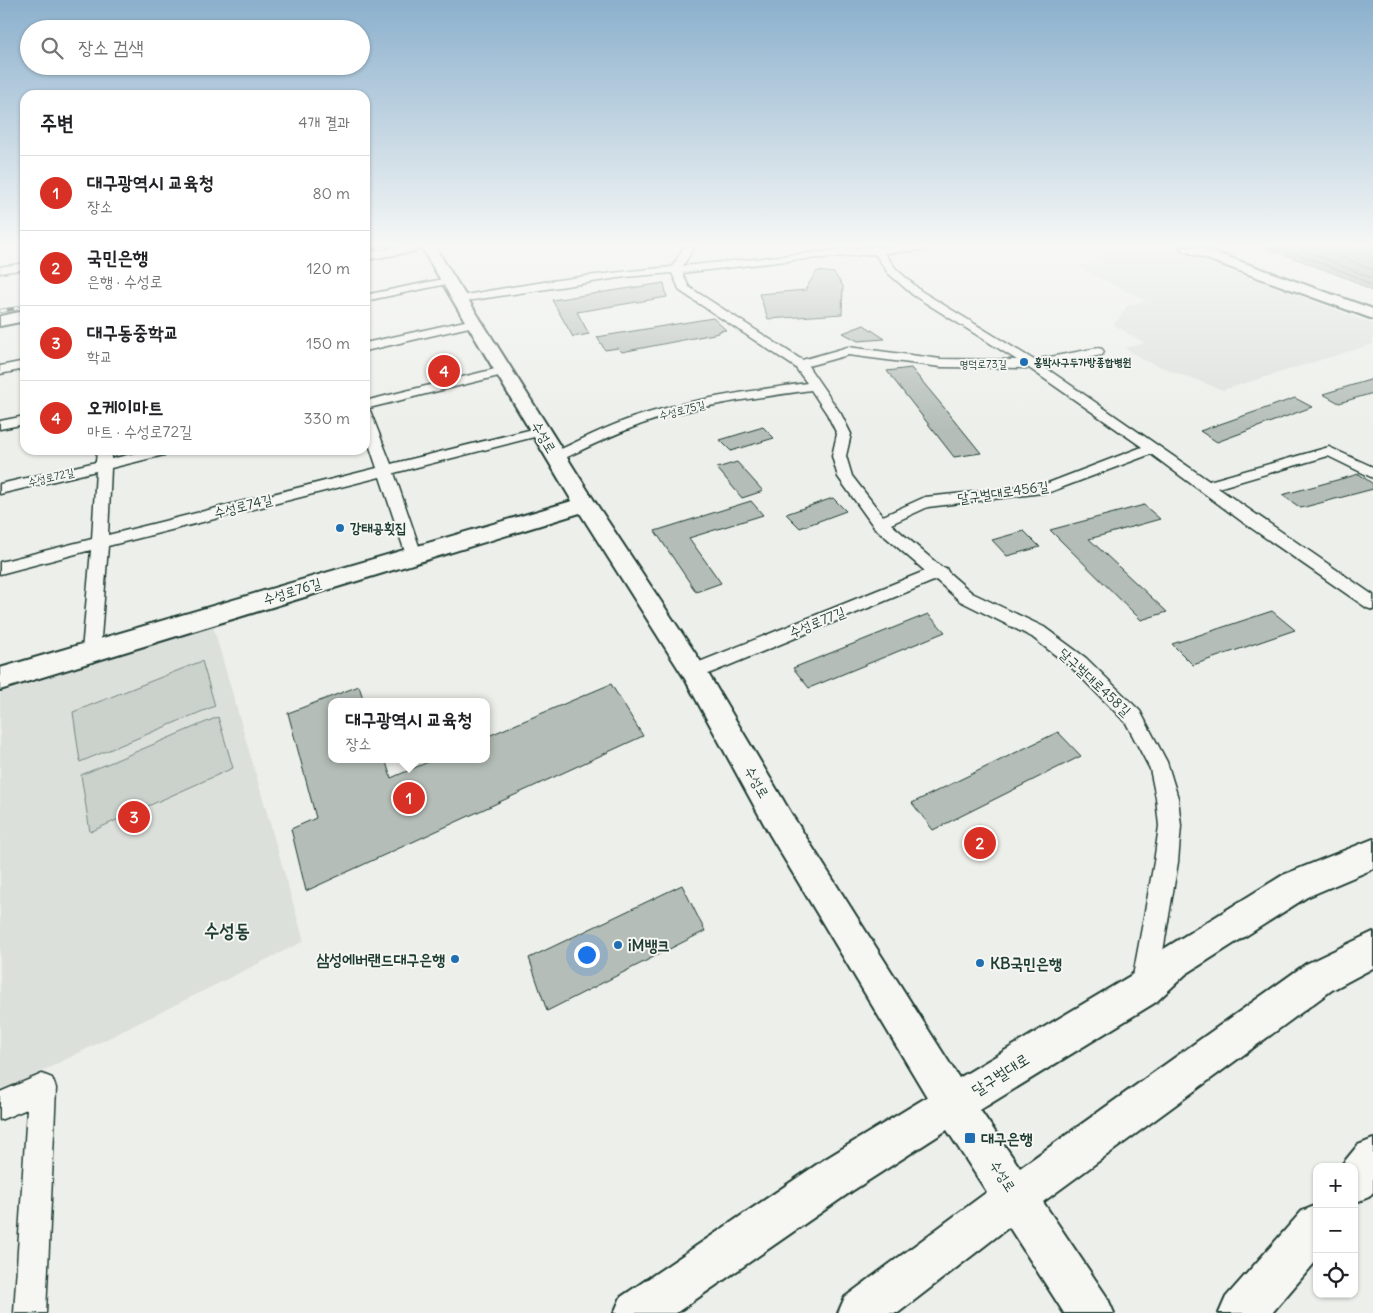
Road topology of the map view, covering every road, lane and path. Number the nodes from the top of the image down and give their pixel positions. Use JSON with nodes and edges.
{"nodes":[{"id":1,"x":17,"y":308,"type":"edge"},
{"id":2,"x":465,"y":308,"type":"edge"},
{"id":3,"x":714,"y":308,"type":"edge"},
{"id":4,"x":942,"y":308,"type":"edge"},
{"id":5,"x":1357,"y":308,"type":"edge"},
{"id":6,"x":0,"y":311,"type":"edge"},
{"id":7,"x":1373,"y":314,"type":"edge"},
{"id":8,"x":20,"y":317,"type":"edge"},
{"id":9,"x":0,"y":320,"type":"edge"},
{"id":10,"x":474,"y":323,"type":"junction"},
{"id":11,"x":370,"y":346,"type":"edge"},
{"id":12,"x":1098,"y":352,"type":"dead end"},
{"id":13,"x":800,"y":364,"type":"junction"},
{"id":14,"x":1032,"y":364,"type":"junction"},
{"id":15,"x":20,"y":366,"type":"edge"},
{"id":16,"x":0,"y":370,"type":"edge"},
{"id":17,"x":503,"y":371,"type":"junction"},
{"id":18,"x":815,"y":386,"type":"junction"},
{"id":19,"x":370,"y":404,"type":"edge"},
{"id":20,"x":20,"y":421,"type":"edge"},
{"id":21,"x":0,"y":425,"type":"edge"},
{"id":22,"x":370,"y":425,"type":"edge"},
{"id":23,"x":541,"y":431,"type":"junction"},
{"id":24,"x":1153,"y":448,"type":"junction"},
{"id":25,"x":1329,"y":451,"type":"joint"},
{"id":26,"x":121,"y":455,"type":"edge"},
{"id":27,"x":103,"y":457,"type":"edge"},
{"id":28,"x":556,"y":457,"type":"junction"},
{"id":29,"x":386,"y":470,"type":"junction"},
{"id":30,"x":1373,"y":473,"type":"edge"},
{"id":31,"x":1206,"y":487,"type":"junction"},
{"id":32,"x":0,"y":489,"type":"edge"},
{"id":33,"x":585,"y":504,"type":"junction"},
{"id":34,"x":880,"y":523,"type":"junction"},
{"id":35,"x":100,"y":542,"type":"junction"},
{"id":36,"x":414,"y":555,"type":"junction"},
{"id":37,"x":0,"y":568,"type":"edge"},
{"id":38,"x":940,"y":572,"type":"junction"},
{"id":39,"x":1373,"y":604,"type":"edge"},
{"id":40,"x":91,"y":651,"type":"junction"},
{"id":41,"x":694,"y":672,"type":"junction"},
{"id":42,"x":0,"y":679,"type":"edge"},
{"id":43,"x":1373,"y":854,"type":"edge"},
{"id":44,"x":1373,"y":949,"type":"edge"},
{"id":45,"x":1143,"y":989,"type":"junction"},
{"id":46,"x":953,"y":1104,"type":"junction"},
{"id":47,"x":0,"y":1106,"type":"edge"},
{"id":48,"x":1373,"y":1160,"type":"edge"},
{"id":49,"x":1358,"y":1177,"type":"edge"},
{"id":50,"x":1016,"y":1196,"type":"junction"},
{"id":51,"x":1313,"y":1231,"type":"edge"},
{"id":52,"x":30,"y":1313,"type":"edge"},
{"id":53,"x":637,"y":1313,"type":"edge"},
{"id":54,"x":861,"y":1313,"type":"edge"},
{"id":55,"x":1091,"y":1313,"type":"edge"},
{"id":56,"x":1242,"y":1313,"type":"edge"}],
"edges":[{"from":1,"to":6,"type":"main road"},
{"from":2,"to":10,"type":"main road","name":"수성로"},
{"from":3,"to":13,"type":"street"},
{"from":4,"to":14,"type":"street","name":"명덕로73길"},
{"from":5,"to":7,"type":"main road"},
{"from":8,"to":9,"type":"main road"},
{"from":10,"to":11,"type":"street"},
{"from":10,"to":17,"type":"main road","name":"수성로"},
{"from":12,"to":14,"type":"street"},
{"from":13,"to":14,"type":"street","name":"명덕로73길"},
{"from":13,"to":18,"type":"street","name":"달구벌대로458길"},
{"from":14,"to":24,"type":"street"},
{"from":15,"to":16,"type":"street"},
{"from":17,"to":19,"type":"street"},
{"from":17,"to":23,"type":"main road","name":"수성로"},
{"from":18,"to":28,"type":"street","name":"수성로75길"},
{"from":18,"to":34,"type":"street","name":"달구벌대로458길"},
{"from":20,"to":21,"type":"street"},
{"from":22,"to":29,"type":"street"},
{"from":23,"to":28,"type":"main road","name":"수성로"},
{"from":23,"to":29,"type":"street","name":"수성로74길"},
{"from":24,"to":31,"type":"street"},
{"from":24,"to":34,"type":"street","name":"달구벌대로456길"},
{"from":25,"to":30,"type":"street"},
{"from":25,"to":31,"type":"street"},
{"from":26,"to":27,"type":"street","name":"수성로72길"},
{"from":27,"to":32,"type":"street","name":"수성로72길"},
{"from":27,"to":35,"type":"street"},
{"from":28,"to":33,"type":"main road","name":"수성로"},
{"from":29,"to":35,"type":"street","name":"수성로74길"},
{"from":29,"to":36,"type":"street"},
{"from":31,"to":39,"type":"street"},
{"from":33,"to":36,"type":"main road","name":"수성로76길"},
{"from":33,"to":41,"type":"main road","name":"수성로"},
{"from":34,"to":38,"type":"street","name":"달구벌대로458길"},
{"from":35,"to":37,"type":"street","name":"수성로74길"},
{"from":35,"to":40,"type":"street"},
{"from":36,"to":40,"type":"main road","name":"수성로76길"},
{"from":38,"to":41,"type":"street","name":"수성로77길"},
{"from":38,"to":45,"type":"street","name":"달구벌대로458길"},
{"from":40,"to":42,"type":"main road","name":"수성로76길"},
{"from":41,"to":46,"type":"main road","name":"수성로"},
{"from":43,"to":45,"type":"main road","name":"달구벌대로"},
{"from":44,"to":50,"type":"main road"},
{"from":45,"to":46,"type":"main road","name":"달구벌대로"},
{"from":46,"to":50,"type":"main road","name":"수성로"},
{"from":46,"to":53,"type":"main road","name":"달구벌대로"},
{"from":47,"to":52,"type":"street"},
{"from":48,"to":49,"type":"main road"},
{"from":50,"to":54,"type":"main road"},
{"from":50,"to":55,"type":"main road","name":"수성로"},
{"from":51,"to":56,"type":"main road"}]}
